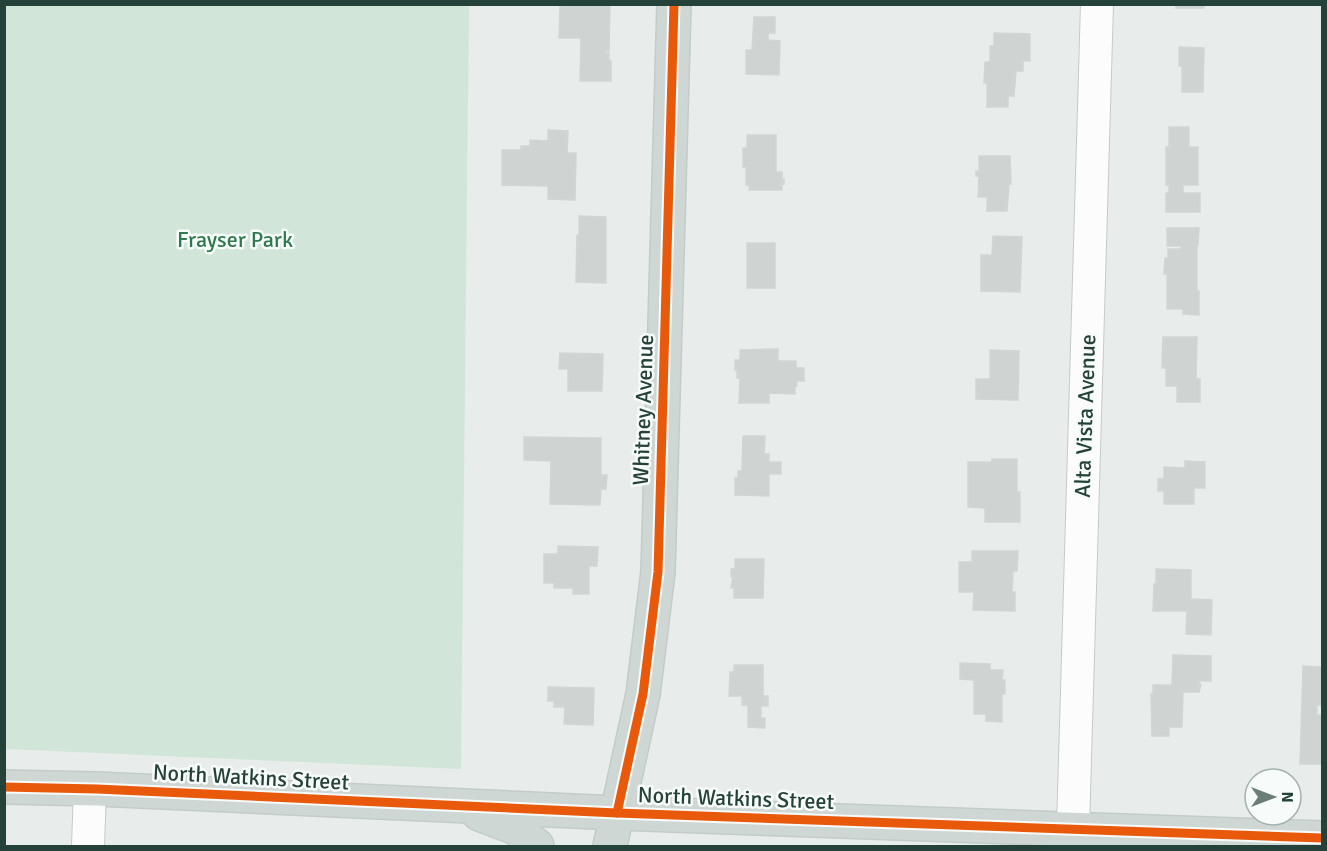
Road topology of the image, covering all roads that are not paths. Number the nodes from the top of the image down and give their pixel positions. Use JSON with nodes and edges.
{"nodes":[{"id":1,"x":674,"y":4,"type":"edge"},
{"id":2,"x":1097,"y":4,"type":"edge"},
{"id":3,"x":4,"y":787,"type":"edge"},
{"id":4,"x":90,"y":789,"type":"junction"},
{"id":5,"x":458,"y":806,"type":"junction"},
{"id":6,"x":617,"y":813,"type":"junction"},
{"id":7,"x":1073,"y":828,"type":"junction"},
{"id":8,"x":988,"y":836,"type":"edge"},
{"id":9,"x":1323,"y":838,"type":"edge"},
{"id":10,"x":88,"y":846,"type":"edge"},
{"id":11,"x":537,"y":846,"type":"edge"},
{"id":12,"x":610,"y":846,"type":"edge"}],
"edges":[{"from":1,"to":6,"type":"main road","name":"Whitney Avenue"},
{"from":2,"to":7,"type":"street","name":"Alta Vista Avenue"},
{"from":3,"to":4,"type":"main road","name":"North Watkins Street"},
{"from":4,"to":5,"type":"main road","name":"North Watkins Street"},
{"from":4,"to":10,"type":"street"},
{"from":5,"to":6,"type":"main road","name":"North Watkins Street"},
{"from":5,"to":11,"type":"main road"},
{"from":6,"to":8,"type":"main road","name":"North Watkins Street"},
{"from":6,"to":12,"type":"main road","name":"Whitney Avenue"},
{"from":7,"to":8,"type":"main road","name":"North Watkins Street"},
{"from":7,"to":9,"type":"main road","name":"North Watkins Street"}]}
